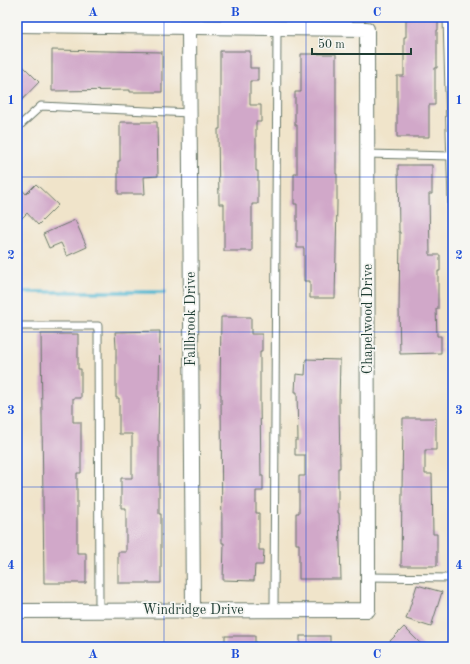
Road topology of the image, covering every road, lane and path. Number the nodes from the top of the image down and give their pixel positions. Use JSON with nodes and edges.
{"nodes":[{"id":1,"x":447,"y":17,"type":"edge"},
{"id":2,"x":69,"y":21,"type":"edge"},
{"id":3,"x":17,"y":25,"type":"edge"},
{"id":4,"x":189,"y":27,"type":"junction"},
{"id":5,"x":277,"y":28,"type":"junction"},
{"id":6,"x":190,"y":113,"type":"junction"},
{"id":7,"x":17,"y":128,"type":"edge"},
{"id":8,"x":367,"y":154,"type":"junction"},
{"id":9,"x":451,"y":156,"type":"junction"},
{"id":10,"x":453,"y":240,"type":"edge"},
{"id":11,"x":17,"y":326,"type":"edge"},
{"id":12,"x":368,"y":577,"type":"junction"},
{"id":13,"x":453,"y":578,"type":"edge"},
{"id":14,"x":99,"y":610,"type":"junction"},
{"id":15,"x":194,"y":610,"type":"junction"},
{"id":16,"x":274,"y":610,"type":"junction"},
{"id":17,"x":368,"y":610,"type":"joint"},
{"id":18,"x":17,"y":611,"type":"edge"}],
"edges":[{"from":1,"to":9,"type":"lane"},
{"from":2,"to":3,"type":"street"},
{"from":2,"to":4,"type":"street"},
{"from":4,"to":5,"type":"street"},
{"from":4,"to":6,"type":"street","name":"Fallbrook Drive"},
{"from":5,"to":8,"type":"street","name":"Chapelwood Drive"},
{"from":5,"to":16,"type":"lane"},
{"from":6,"to":7,"type":"lane"},
{"from":6,"to":15,"type":"street","name":"Fallbrook Drive"},
{"from":8,"to":9,"type":"lane"},
{"from":8,"to":12,"type":"street","name":"Chapelwood Drive"},
{"from":9,"to":10,"type":"lane"},
{"from":11,"to":14,"type":"lane"},
{"from":12,"to":13,"type":"lane"},
{"from":12,"to":17,"type":"street","name":"Chapelwood Drive"},
{"from":14,"to":15,"type":"street","name":"Windridge Drive"},
{"from":14,"to":18,"type":"street","name":"Windridge Drive"},
{"from":15,"to":16,"type":"street","name":"Windridge Drive"},
{"from":16,"to":17,"type":"street","name":"Windridge Drive"}]}
